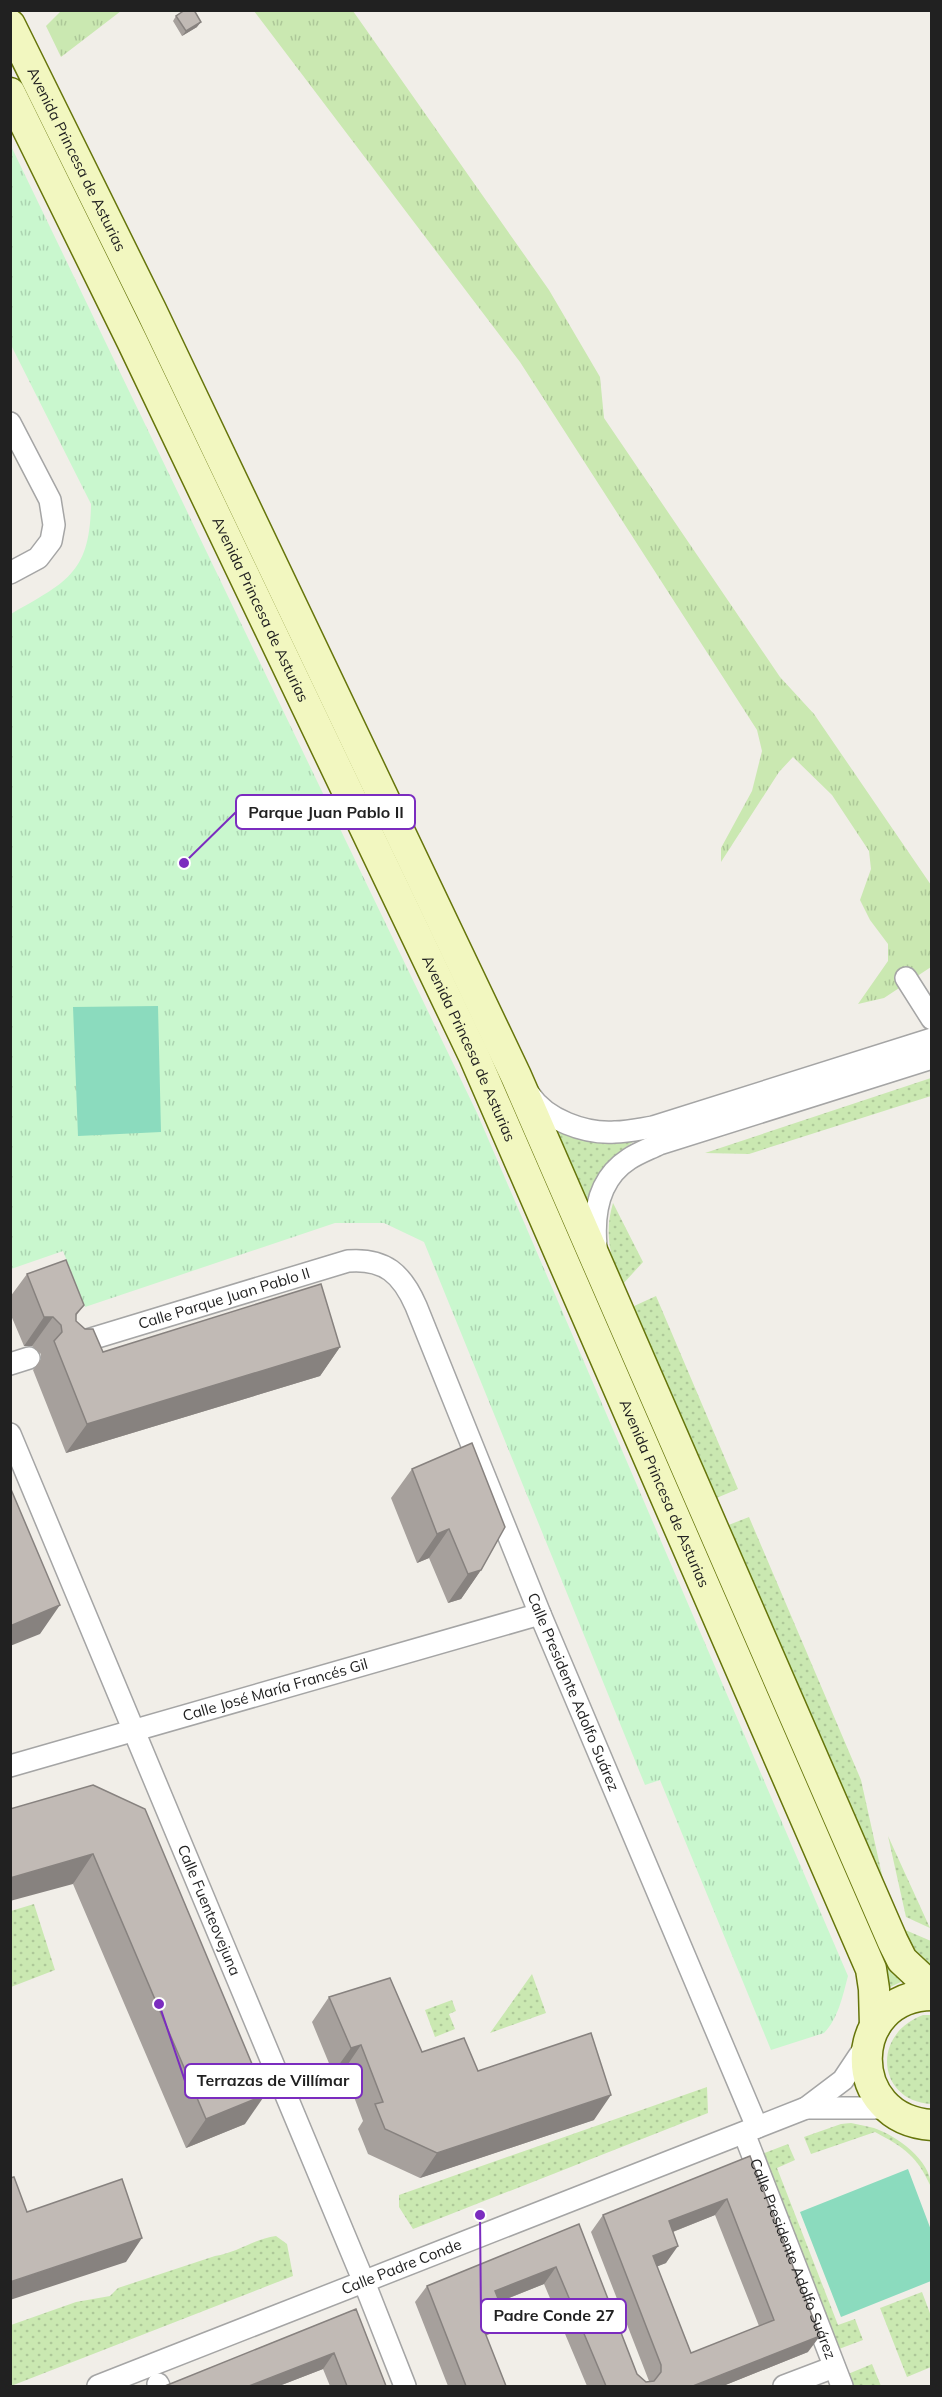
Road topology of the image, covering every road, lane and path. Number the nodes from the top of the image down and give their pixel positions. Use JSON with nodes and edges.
{"nodes":[{"id":1,"x":10,"y":25,"type":"edge"},
{"id":2,"x":10,"y":93,"type":"edge"},
{"id":3,"x":10,"y":423,"type":"edge"},
{"id":4,"x":10,"y":573,"type":"edge"},
{"id":5,"x":906,"y":978,"type":"dead end"},
{"id":6,"x":932,"y":1019,"type":"edge"},
{"id":7,"x":932,"y":1039,"type":"edge"},
{"id":8,"x":932,"y":1058,"type":"edge"},
{"id":9,"x":516,"y":1076,"type":"junction"},
{"id":10,"x":382,"y":1264,"type":"joint"},
{"id":11,"x":602,"y":1273,"type":"junction"},
{"id":12,"x":68,"y":1346,"type":"edge"},
{"id":13,"x":10,"y":1434,"type":"edge"},
{"id":14,"x":540,"y":1614,"type":"junction"},
{"id":15,"x":134,"y":1731,"type":"junction"},
{"id":16,"x":10,"y":1766,"type":"edge"},
{"id":17,"x":932,"y":1988,"type":"edge"},
{"id":18,"x":932,"y":1995,"type":"edge"},
{"id":19,"x":871,"y":2035,"type":"junction"},
{"id":20,"x":806,"y":2108,"type":"junction"},
{"id":21,"x":886,"y":2108,"type":"junction"},
{"id":22,"x":751,"y":2130,"type":"junction"},
{"id":23,"x":927,"y":2131,"type":"edge"},
{"id":24,"x":364,"y":2282,"type":"junction"},
{"id":25,"x":838,"y":2377,"type":"edge"},
{"id":26,"x":98,"y":2386,"type":"edge"},
{"id":27,"x":405,"y":2386,"type":"edge"},
{"id":28,"x":784,"y":2386,"type":"edge"}],
"edges":[{"from":1,"to":9,"type":"main road","name":"Avenida Princesa de Asturias"},
{"from":2,"to":19,"type":"main road","name":"Avenida Princesa de Asturias"},
{"from":3,"to":4,"type":"street"},
{"from":5,"to":6,"type":"street"},
{"from":7,"to":9,"type":"street"},
{"from":8,"to":11,"type":"street","name":"Avenida Princesa de Asturias"},
{"from":9,"to":11,"type":"main road","name":"Avenida Princesa de Asturias"},
{"from":10,"to":12,"type":"street","name":"Calle Parque Juan Pablo II"},
{"from":10,"to":14,"type":"street","name":"Calle Presidente Adolfo Suárez"},
{"from":11,"to":17,"type":"main road","name":"Avenida Princesa de Asturias"},
{"from":13,"to":15,"type":"street","name":"Calle Fuenteovejuna"},
{"from":14,"to":15,"type":"street","name":"Calle José María Francés Gil"},
{"from":14,"to":22,"type":"street","name":"Calle Presidente Adolfo Suárez"},
{"from":15,"to":16,"type":"street","name":"Calle José María Francés Gil"},
{"from":15,"to":24,"type":"street","name":"Calle Fuenteovejuna"},
{"from":18,"to":19,"type":"main road"},
{"from":19,"to":20,"type":"street","name":"Calle Padre Conde"},
{"from":19,"to":21,"type":"main road","name":"Avenida Princesa de Asturias"},
{"from":20,"to":21,"type":"street","name":"Calle Padre Conde"},
{"from":20,"to":22,"type":"street","name":"Calle Padre Conde"},
{"from":21,"to":23,"type":"main road"},
{"from":22,"to":24,"type":"street","name":"Calle Padre Conde"},
{"from":22,"to":25,"type":"street","name":"Calle Presidente Adolfo Suárez"},
{"from":24,"to":26,"type":"street","name":"Calle Padre Conde"},
{"from":24,"to":27,"type":"street","name":"Calle Fuenteovejuna"},
{"from":25,"to":28,"type":"street"}]}
